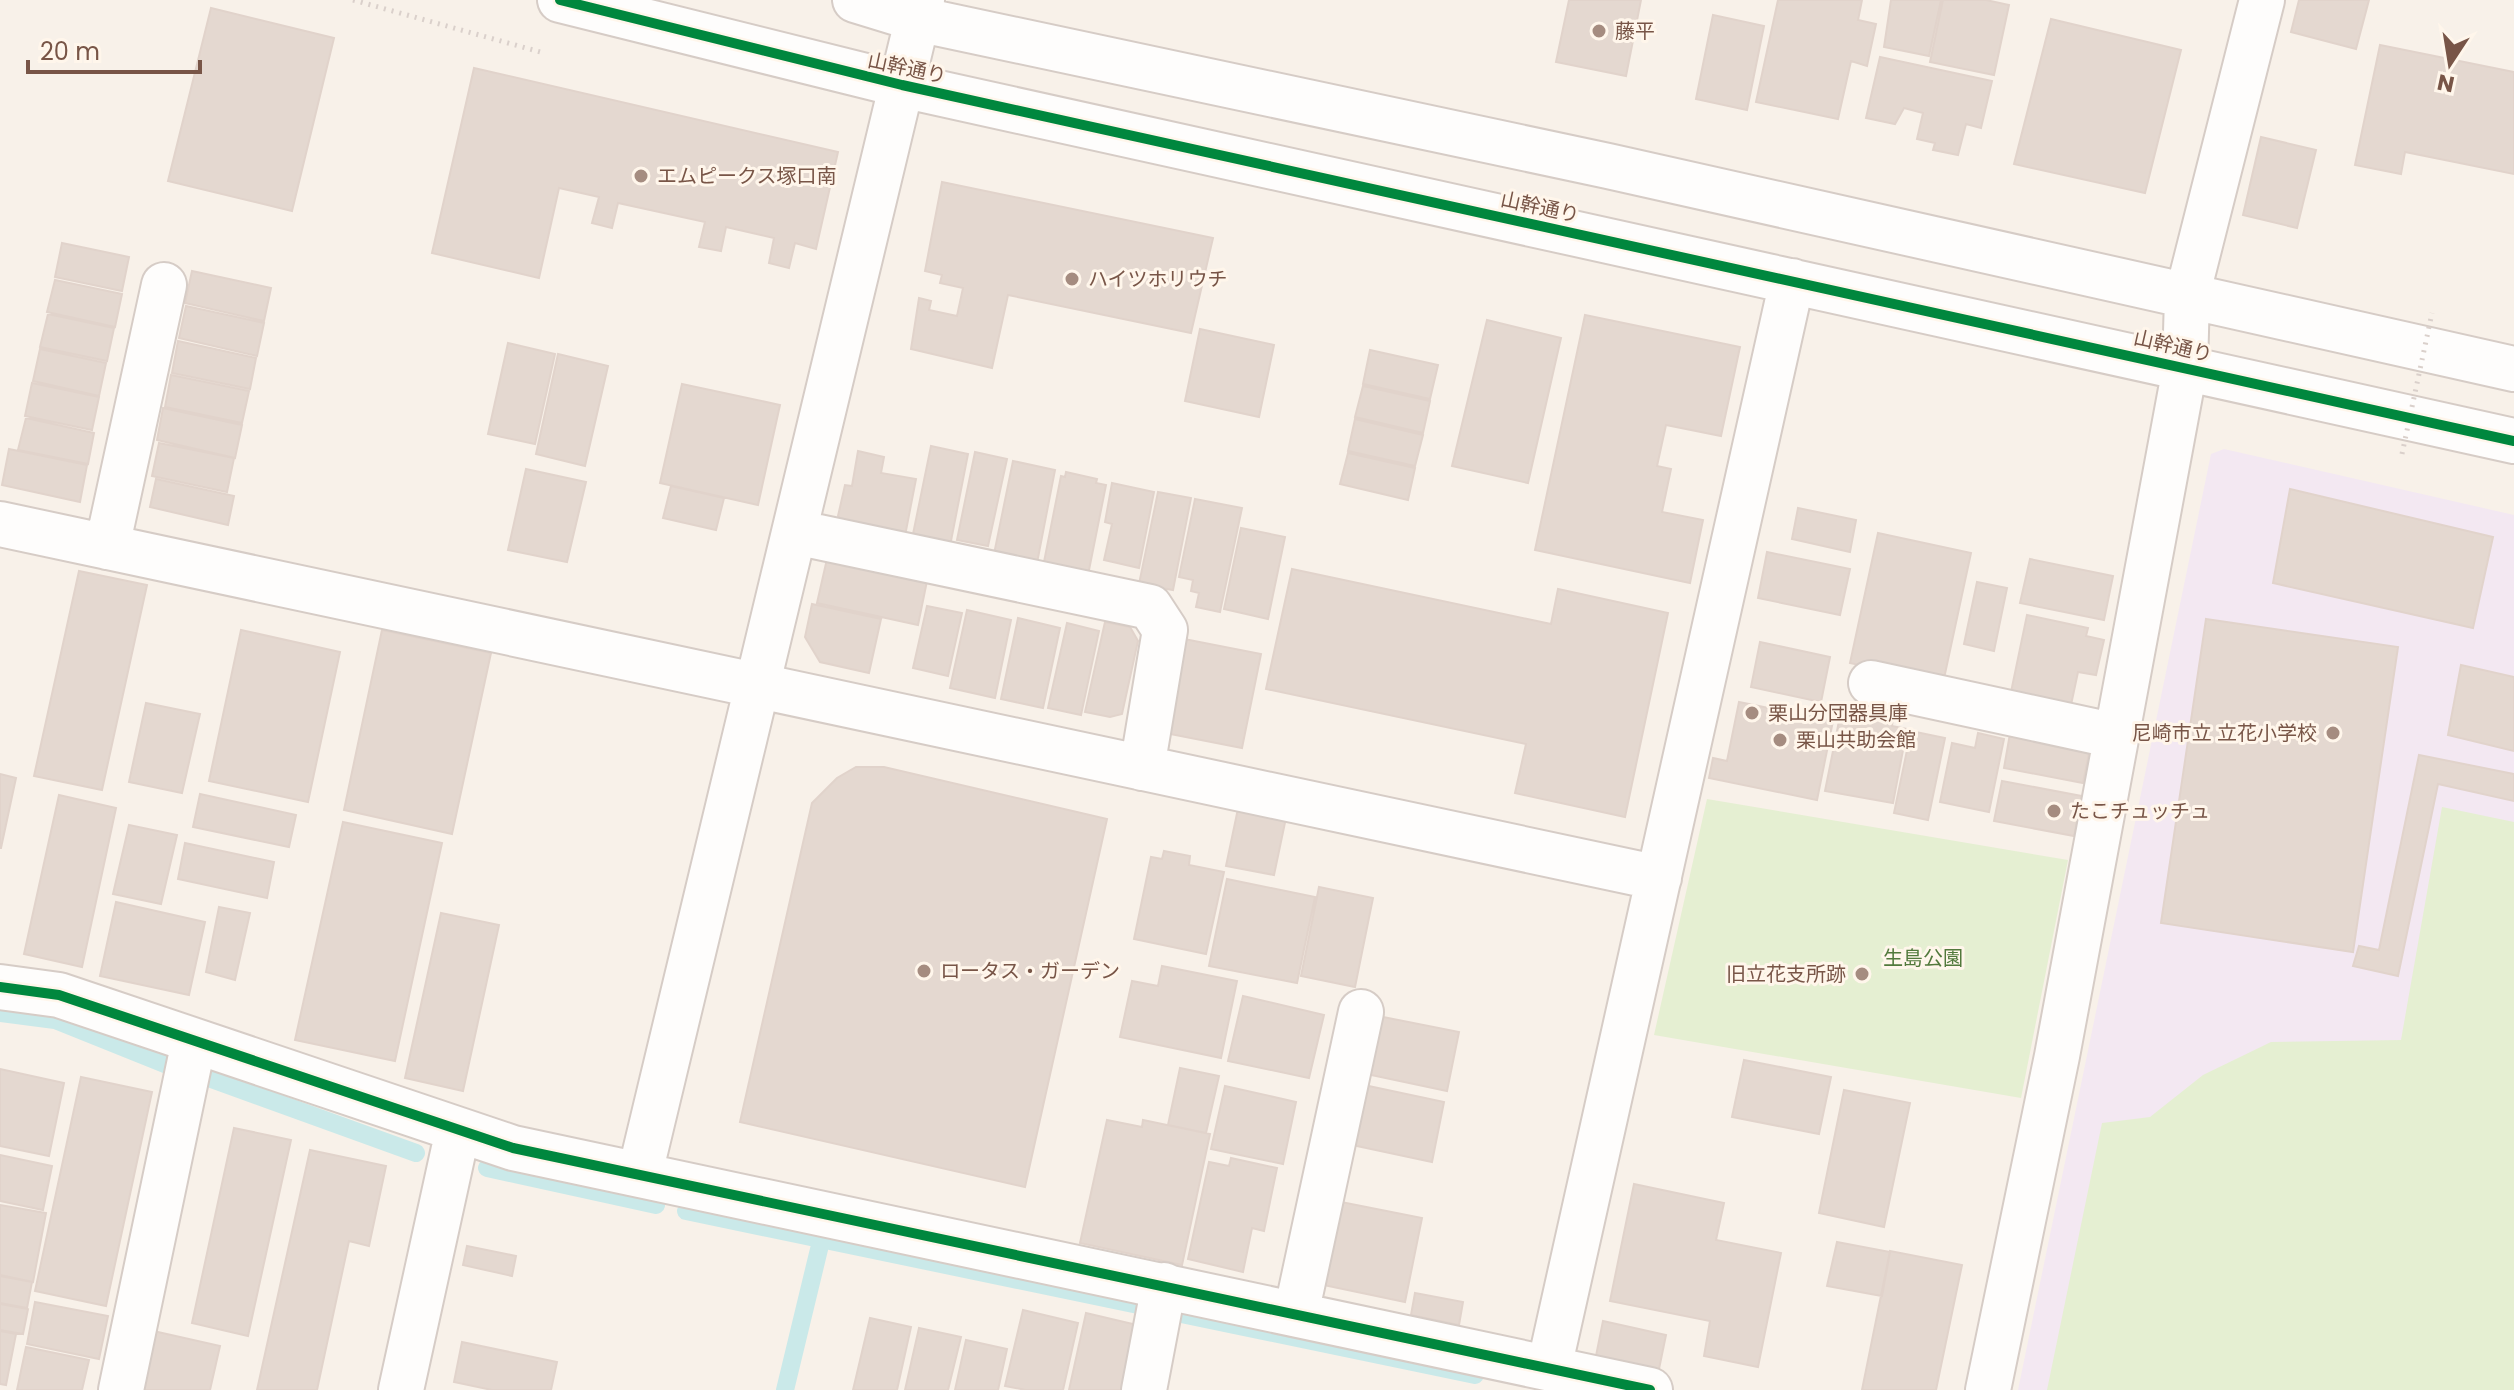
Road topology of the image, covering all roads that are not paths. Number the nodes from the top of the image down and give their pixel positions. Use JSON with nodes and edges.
{"nodes":[{"id":1,"x":560,"y":0,"type":"edge"},
{"id":2,"x":855,"y":0,"type":"edge"},
{"id":3,"x":2262,"y":0,"type":"edge"},
{"id":4,"x":920,"y":10,"type":"edge"},
{"id":5,"x":902,"y":85,"type":"junction"},
{"id":6,"x":1792,"y":281,"type":"junction"},
{"id":7,"x":164,"y":285,"type":"dead end"},
{"id":8,"x":2187,"y":296,"type":"junction"},
{"id":9,"x":2185,"y":368,"type":"junction"},
{"id":10,"x":2514,"y":369,"type":"edge"},
{"id":11,"x":2514,"y":441,"type":"edge"},
{"id":12,"x":0,"y":524,"type":"edge"},
{"id":13,"x":795,"y":532,"type":"junction"},
{"id":14,"x":107,"y":547,"type":"junction"},
{"id":15,"x":1871,"y":683,"type":"dead end"},
{"id":16,"x":758,"y":686,"type":"junction"},
{"id":17,"x":2116,"y":736,"type":"junction"},
{"id":18,"x":1142,"y":768,"type":"junction"},
{"id":19,"x":1659,"y":878,"type":"junction"},
{"id":20,"x":0,"y":987,"type":"edge"},
{"id":21,"x":1361,"y":1012,"type":"dead end"},
{"id":22,"x":194,"y":1041,"type":"junction"},
{"id":23,"x":458,"y":1130,"type":"junction"},
{"id":24,"x":640,"y":1173,"type":"junction"},
{"id":25,"x":1160,"y":1302,"type":"junction"},
{"id":26,"x":1296,"y":1314,"type":"junction"},
{"id":27,"x":1549,"y":1368,"type":"junction"},
{"id":28,"x":121,"y":1390,"type":"edge"},
{"id":29,"x":401,"y":1390,"type":"edge"},
{"id":30,"x":1144,"y":1390,"type":"edge"},
{"id":31,"x":1650,"y":1390,"type":"edge"},
{"id":32,"x":1988,"y":1390,"type":"edge"}],
"edges":[{"from":1,"to":5,"type":"street","name":"山幹通り"},
{"from":2,"to":4,"type":"street"},
{"from":3,"to":8,"type":"street"},
{"from":4,"to":5,"type":"street"},
{"from":4,"to":8,"type":"street"},
{"from":5,"to":6,"type":"street","name":"山幹通り"},
{"from":5,"to":13,"type":"street"},
{"from":6,"to":9,"type":"street","name":"山幹通り"},
{"from":6,"to":19,"type":"street"},
{"from":7,"to":14,"type":"street"},
{"from":8,"to":9,"type":"street"},
{"from":8,"to":10,"type":"street"},
{"from":9,"to":11,"type":"street","name":"山幹通り"},
{"from":9,"to":17,"type":"street"},
{"from":12,"to":14,"type":"street"},
{"from":13,"to":16,"type":"street"},
{"from":13,"to":18,"type":"street"},
{"from":14,"to":16,"type":"street"},
{"from":15,"to":17,"type":"street"},
{"from":16,"to":18,"type":"street"},
{"from":16,"to":24,"type":"street"},
{"from":17,"to":32,"type":"street"},
{"from":18,"to":19,"type":"street"},
{"from":19,"to":27,"type":"street"},
{"from":20,"to":22,"type":"street"},
{"from":21,"to":26,"type":"street"},
{"from":22,"to":23,"type":"street"},
{"from":22,"to":28,"type":"street"},
{"from":23,"to":24,"type":"street"},
{"from":23,"to":29,"type":"street"},
{"from":24,"to":25,"type":"street"},
{"from":25,"to":26,"type":"street"},
{"from":25,"to":30,"type":"street"},
{"from":26,"to":27,"type":"street"},
{"from":27,"to":31,"type":"street"}]}
